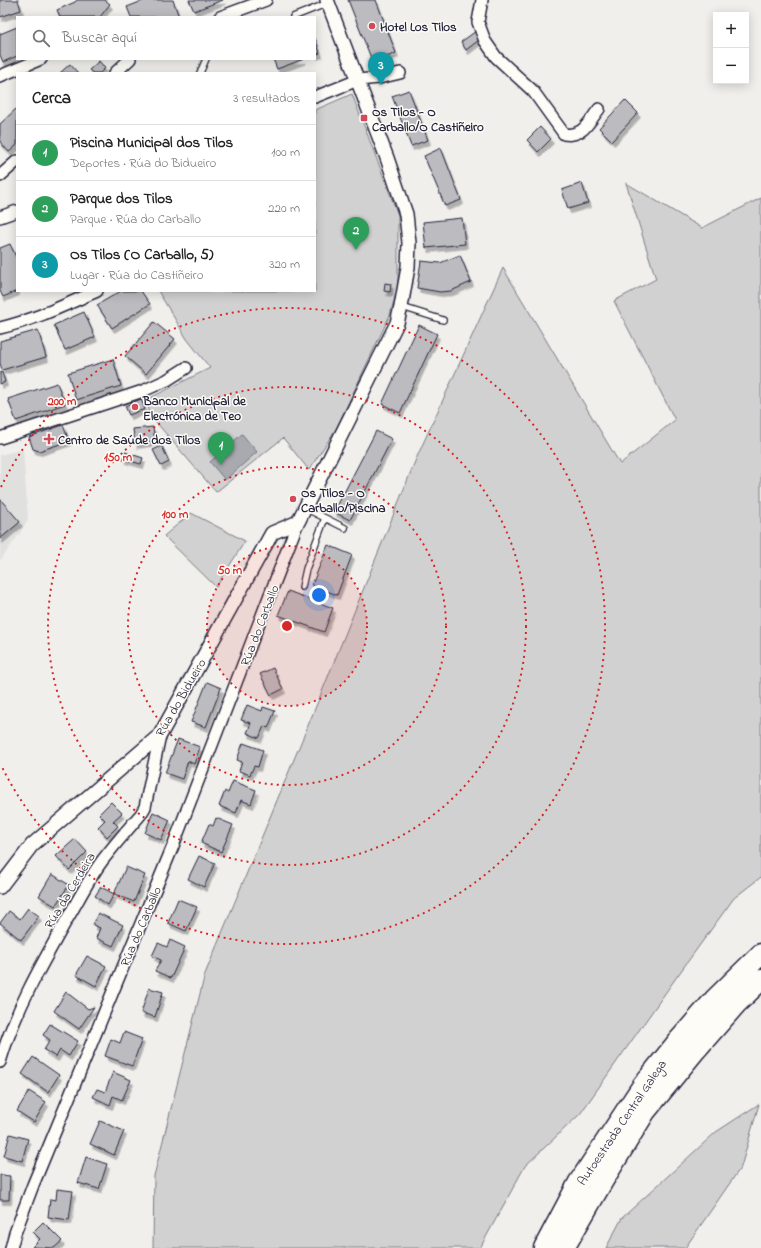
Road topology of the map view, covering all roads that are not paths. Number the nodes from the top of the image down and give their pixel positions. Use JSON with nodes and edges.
{"nodes":[{"id":1,"x":266,"y":0,"type":"edge"},
{"id":2,"x":482,"y":0,"type":"edge"},
{"id":3,"x":328,"y":2,"type":"edge"},
{"id":4,"x":223,"y":16,"type":"edge"},
{"id":5,"x":295,"y":16,"type":"edge"},
{"id":6,"x":39,"y":60,"type":"edge"},
{"id":7,"x":129,"y":60,"type":"edge"},
{"id":8,"x":206,"y":60,"type":"edge"},
{"id":9,"x":116,"y":72,"type":"edge"},
{"id":10,"x":200,"y":72,"type":"edge"},
{"id":11,"x":400,"y":73,"type":"dead end"},
{"id":12,"x":0,"y":76,"type":"edge"},
{"id":13,"x":358,"y":80,"type":"junction"},
{"id":14,"x":316,"y":97,"type":"edge"},
{"id":15,"x":599,"y":109,"type":"dead end"},
{"id":16,"x":16,"y":162,"type":"edge"},
{"id":17,"x":0,"y":176,"type":"edge"},
{"id":18,"x":16,"y":211,"type":"edge"},
{"id":19,"x":0,"y":218,"type":"edge"},
{"id":20,"x":95,"y":292,"type":"edge"},
{"id":21,"x":401,"y":307,"type":"junction"},
{"id":22,"x":443,"y":320,"type":"dead end"},
{"id":23,"x":0,"y":328,"type":"edge"},
{"id":24,"x":186,"y":368,"type":"dead end"},
{"id":25,"x":0,"y":438,"type":"edge"},
{"id":26,"x":305,"y":508,"type":"junction"},
{"id":27,"x":326,"y":518,"type":"junction"},
{"id":28,"x":298,"y":522,"type":"junction"},
{"id":29,"x":345,"y":528,"type":"dead end"},
{"id":30,"x":302,"y":587,"type":"dead end"},
{"id":31,"x":160,"y":735,"type":"junction"},
{"id":32,"x":0,"y":887,"type":"edge"},
{"id":33,"x":761,"y":954,"type":"edge"},
{"id":34,"x":761,"y":980,"type":"edge"},
{"id":35,"x":0,"y":1062,"type":"edge"},
{"id":36,"x":11,"y":1248,"type":"edge"},
{"id":37,"x":544,"y":1248,"type":"edge"},
{"id":38,"x":564,"y":1248,"type":"edge"}],
"edges":[{"from":1,"to":4,"type":"street"},
{"from":2,"to":15,"type":"street"},
{"from":3,"to":5,"type":"lane"},
{"from":3,"to":13,"type":"street","name":"Rúa do Carballo"},
{"from":6,"to":12,"type":"street"},
{"from":7,"to":9,"type":"street"},
{"from":8,"to":10,"type":"lane"},
{"from":11,"to":13,"type":"street"},
{"from":13,"to":14,"type":"street"},
{"from":13,"to":21,"type":"street","name":"Rúa do Carballo"},
{"from":16,"to":17,"type":"street"},
{"from":18,"to":19,"type":"street"},
{"from":20,"to":23,"type":"street"},
{"from":21,"to":22,"type":"lane"},
{"from":21,"to":26,"type":"street","name":"Rúa do Carballo"},
{"from":24,"to":25,"type":"street"},
{"from":26,"to":27,"type":"lane"},
{"from":26,"to":28,"type":"street","name":"Rúa do Carballo"},
{"from":27,"to":29,"type":"lane"},
{"from":27,"to":30,"type":"lane"},
{"from":28,"to":31,"type":"street","name":"Rúa do Bidueiro"},
{"from":28,"to":36,"type":"street","name":"Rúa do Carballo"},
{"from":31,"to":32,"type":"street","name":"Rúa do Bidueiro"},
{"from":31,"to":35,"type":"street","name":"Rúa da Cerdeira"},
{"from":33,"to":37,"type":"highway","name":"Autoestrada Central Galega"},
{"from":34,"to":38,"type":"highway","name":"Autoestrada Central Galega"}]}
